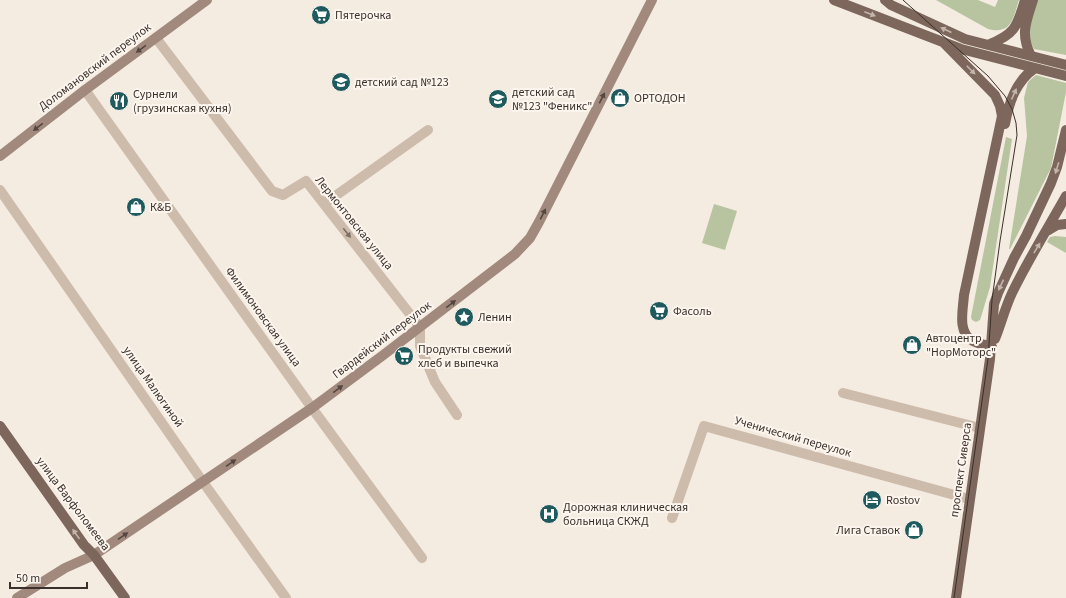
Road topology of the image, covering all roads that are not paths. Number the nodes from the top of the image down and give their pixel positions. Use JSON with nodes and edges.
{"nodes":[{"id":1,"x":207,"y":0,"type":"edge"},
{"id":2,"x":652,"y":0,"type":"edge"},
{"id":3,"x":834,"y":0,"type":"edge"},
{"id":4,"x":885,"y":0,"type":"edge"},
{"id":5,"x":1025,"y":0,"type":"edge"},
{"id":6,"x":1033,"y":0,"type":"edge"},
{"id":7,"x":156,"y":38,"type":"junction"},
{"id":8,"x":944,"y":43,"type":"junction"},
{"id":9,"x":988,"y":45,"type":"junction"},
{"id":10,"x":1031,"y":56,"type":"junction"},
{"id":11,"x":1066,"y":65,"type":"edge"},
{"id":12,"x":1039,"y":69,"type":"junction"},
{"id":13,"x":1066,"y":76,"type":"edge"},
{"id":14,"x":85,"y":90,"type":"junction"},
{"id":15,"x":428,"y":130,"type":"dead end"},
{"id":16,"x":1066,"y":130,"type":"edge"},
{"id":17,"x":0,"y":156,"type":"edge"},
{"id":18,"x":0,"y":190,"type":"edge"},
{"id":19,"x":1066,"y":196,"type":"edge"},
{"id":20,"x":324,"y":204,"type":"junction"},
{"id":21,"x":1066,"y":224,"type":"edge"},
{"id":22,"x":1047,"y":230,"type":"junction"},
{"id":23,"x":963,"y":309,"type":"junction"},
{"id":24,"x":420,"y":327,"type":"junction"},
{"id":25,"x":992,"y":346,"type":"junction"},
{"id":26,"x":843,"y":393,"type":"dead end"},
{"id":27,"x":312,"y":408,"type":"junction"},
{"id":28,"x":457,"y":415,"type":"dead end"},
{"id":29,"x":0,"y":426,"type":"edge"},
{"id":30,"x":980,"y":428,"type":"junction"},
{"id":31,"x":203,"y":482,"type":"junction"},
{"id":32,"x":970,"y":499,"type":"junction"},
{"id":33,"x":672,"y":518,"type":"dead end"},
{"id":34,"x":94,"y":555,"type":"junction"},
{"id":35,"x":422,"y":558,"type":"dead end"},
{"id":36,"x":18,"y":598,"type":"edge"},
{"id":37,"x":125,"y":598,"type":"edge"},
{"id":38,"x":286,"y":598,"type":"edge"},
{"id":39,"x":956,"y":598,"type":"edge"}],
"edges":[{"from":1,"to":7,"type":"street","name":"Доломановский переулок"},
{"from":24,"to":2,"type":"street","name":"Гвардейский переулок","one_way":true},
{"from":3,"to":8,"type":"main road","one_way":true},
{"from":9,"to":4,"type":"main road","one_way":true},
{"from":5,"to":9,"type":"main road"},
{"from":6,"to":10,"type":"main road"},
{"from":7,"to":14,"type":"street","name":"Доломановский переулок","one_way":true},
{"from":7,"to":20,"type":"street","name":"Лермонтовская улица"},
{"from":8,"to":12,"type":"main road"},
{"from":8,"to":23,"type":"main road","one_way":true},
{"from":9,"to":10,"type":"main road"},
{"from":10,"to":11,"type":"main road"},
{"from":12,"to":13,"type":"main road"},
{"from":23,"to":12,"type":"main road","one_way":true},
{"from":14,"to":17,"type":"street","name":"Доломановский переулок","one_way":true},
{"from":14,"to":27,"type":"street","name":"Филимоновская улица"},
{"from":15,"to":20,"type":"street"},
{"from":16,"to":25,"type":"main road","name":"проспект Сиверса","one_way":true},
{"from":18,"to":31,"type":"street","name":"улица Малюгиной"},
{"from":19,"to":22,"type":"main road","name":"проспект Сиверса"},
{"from":20,"to":24,"type":"street","name":"Лермонтовская улица","one_way":true},
{"from":21,"to":22,"type":"main road"},
{"from":25,"to":22,"type":"main road","name":"проспект Сиверса","one_way":true},
{"from":23,"to":25,"type":"main road"},
{"from":27,"to":24,"type":"street","name":"Гвардейский переулок","one_way":true},
{"from":24,"to":28,"type":"street"},
{"from":25,"to":30,"type":"main road","name":"проспект Сиверса"},
{"from":26,"to":30,"type":"street"},
{"from":31,"to":27,"type":"street","name":"Гвардейский переулок","one_way":true},
{"from":27,"to":35,"type":"street","name":"Филимоновская улица"},
{"from":34,"to":29,"type":"main road","name":"улица Варфоломеева","one_way":true},
{"from":30,"to":32,"type":"main road","name":"проспект Сиверса"},
{"from":34,"to":31,"type":"street","name":"Гвардейский переулок","one_way":true},
{"from":31,"to":38,"type":"street","name":"улица Малюгиной"},
{"from":32,"to":33,"type":"street","name":"Ученический переулок"},
{"from":32,"to":39,"type":"main road","name":"проспект Сиверса"},
{"from":34,"to":36,"type":"street","name":"Гвардейский переулок"},
{"from":34,"to":37,"type":"main road","name":"улица Варфоломеева"}]}
